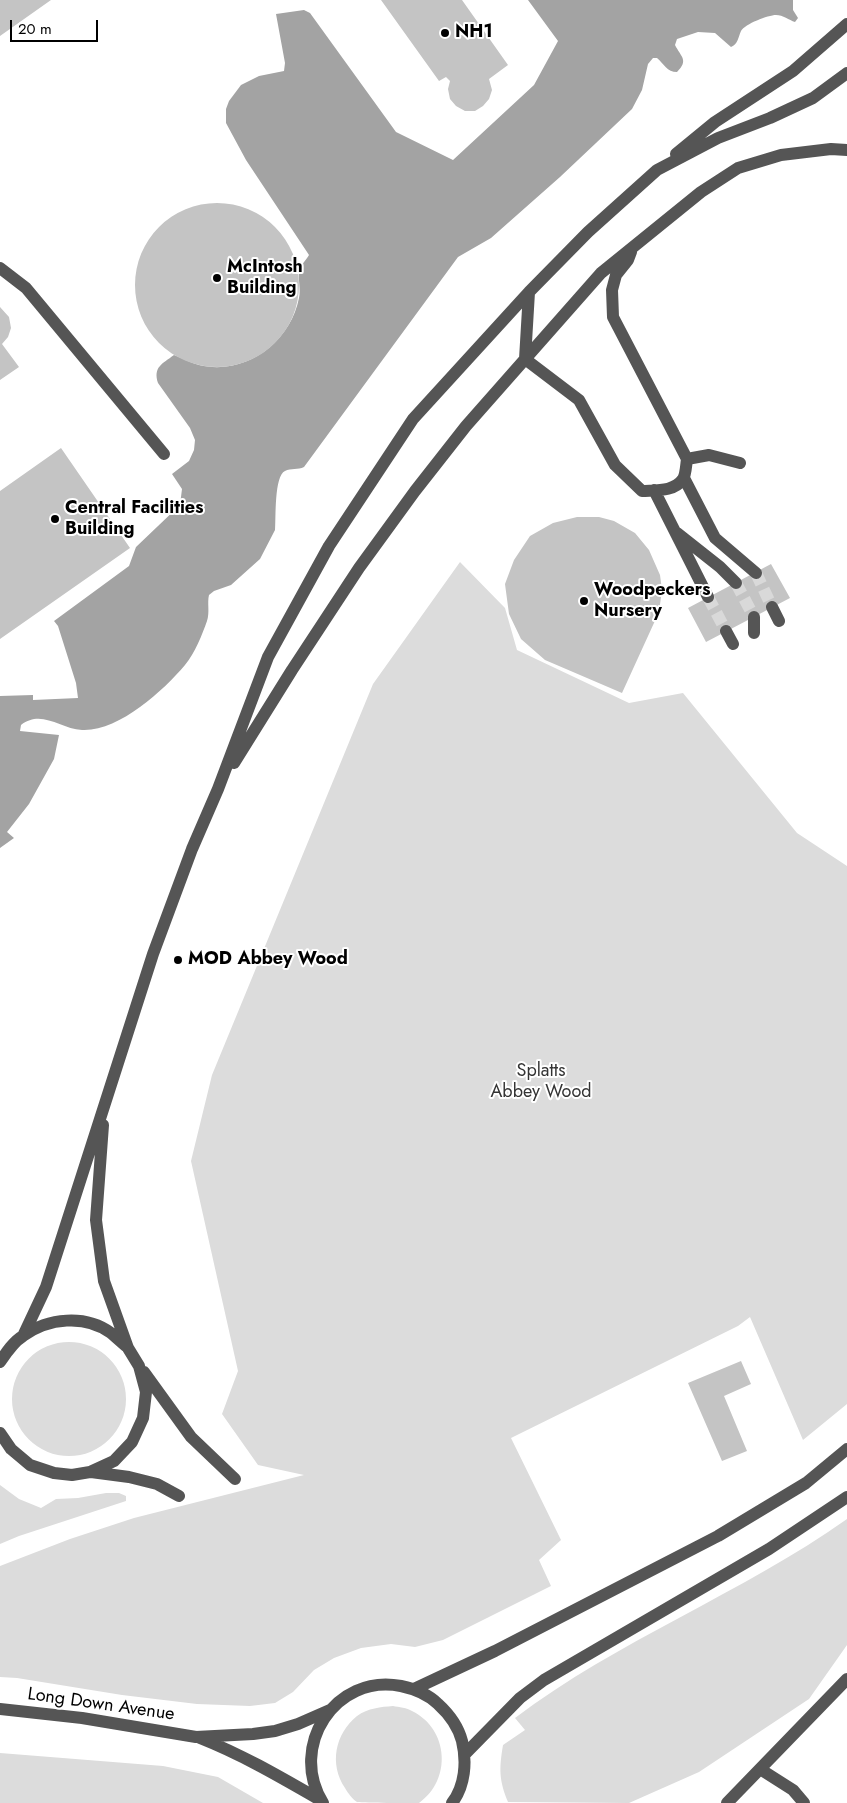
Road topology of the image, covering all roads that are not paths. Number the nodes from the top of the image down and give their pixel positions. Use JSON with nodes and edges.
{"nodes":[{"id":1,"x":847,"y":24,"type":"edge"},
{"id":2,"x":847,"y":73,"type":"edge"},
{"id":3,"x":847,"y":150,"type":"edge"},
{"id":4,"x":657,"y":170,"type":"junction"},
{"id":5,"x":634,"y":246,"type":"junction"},
{"id":6,"x":0,"y":268,"type":"edge"},
{"id":7,"x":529,"y":292,"type":"junction"},
{"id":8,"x":525,"y":360,"type":"junction"},
{"id":9,"x":164,"y":454,"type":"dead end"},
{"id":10,"x":688,"y":459,"type":"junction"},
{"id":11,"x":740,"y":462,"type":"dead end"},
{"id":12,"x":684,"y":478,"type":"junction"},
{"id":13,"x":654,"y":490,"type":"junction"},
{"id":14,"x":674,"y":530,"type":"junction"},
{"id":15,"x":756,"y":573,"type":"tunnel mouth"},
{"id":16,"x":736,"y":583,"type":"tunnel mouth"},
{"id":17,"x":708,"y":598,"type":"tunnel mouth"},
{"id":18,"x":772,"y":607,"type":"tunnel mouth"},
{"id":19,"x":754,"y":617,"type":"tunnel mouth"},
{"id":20,"x":779,"y":621,"type":"dead end"},
{"id":21,"x":726,"y":631,"type":"tunnel mouth"},
{"id":22,"x":754,"y":633,"type":"dead end"},
{"id":23,"x":733,"y":644,"type":"dead end"},
{"id":24,"x":218,"y":788,"type":"junction"},
{"id":25,"x":105,"y":1104,"type":"junction"},
{"id":26,"x":19,"y":1339,"type":"junction"},
{"id":27,"x":128,"y":1348,"type":"junction"},
{"id":28,"x":0,"y":1353,"type":"edge"},
{"id":29,"x":0,"y":1362,"type":"edge"},
{"id":30,"x":139,"y":1366,"type":"junction"},
{"id":31,"x":0,"y":1432,"type":"edge"},
{"id":32,"x":6,"y":1448,"type":"edge"},
{"id":33,"x":847,"y":1449,"type":"edge"},
{"id":34,"x":90,"y":1472,"type":"junction"},
{"id":35,"x":235,"y":1479,"type":"dead end"},
{"id":36,"x":179,"y":1496,"type":"dead end"},
{"id":37,"x":847,"y":1496,"type":"edge"},
{"id":38,"x":847,"y":1679,"type":"edge"},
{"id":39,"x":414,"y":1689,"type":"junction"},
{"id":40,"x":0,"y":1709,"type":"edge"},
{"id":41,"x":330,"y":1710,"type":"junction"},
{"id":42,"x":196,"y":1737,"type":"junction"},
{"id":43,"x":465,"y":1754,"type":"junction"},
{"id":44,"x":760,"y":1770,"type":"junction"},
{"id":45,"x":323,"y":1802,"type":"edge"},
{"id":46,"x":452,"y":1803,"type":"edge"},
{"id":47,"x":727,"y":1803,"type":"edge"},
{"id":48,"x":804,"y":1803,"type":"edge"}],
"edges":[{"from":1,"to":4,"type":"street"},
{"from":2,"to":4,"type":"street"},
{"from":3,"to":5,"type":"street"},
{"from":4,"to":7,"type":"street"},
{"from":5,"to":8,"type":"street"},
{"from":5,"to":10,"type":"street"},
{"from":6,"to":9,"type":"street"},
{"from":7,"to":8,"type":"street"},
{"from":7,"to":24,"type":"street"},
{"from":8,"to":13,"type":"street"},
{"from":8,"to":24,"type":"street"},
{"from":10,"to":11,"type":"street"},
{"from":10,"to":12,"type":"street"},
{"from":12,"to":13,"type":"street"},
{"from":12,"to":15,"type":"street"},
{"from":13,"to":14,"type":"street"},
{"from":14,"to":16,"type":"street"},
{"from":14,"to":17,"type":"street"},
{"from":18,"to":20,"type":"street"},
{"from":19,"to":22,"type":"street"},
{"from":21,"to":23,"type":"street"},
{"from":24,"to":25,"type":"street"},
{"from":25,"to":26,"type":"street"},
{"from":25,"to":27,"type":"street"},
{"from":26,"to":27,"type":"street"},
{"from":26,"to":28,"type":"street"},
{"from":26,"to":29,"type":"street"},
{"from":27,"to":30,"type":"street"},
{"from":30,"to":34,"type":"street"},
{"from":30,"to":35,"type":"street"},
{"from":31,"to":32,"type":"street"},
{"from":32,"to":34,"type":"street"},
{"from":33,"to":39,"type":"street"},
{"from":34,"to":36,"type":"street"},
{"from":37,"to":43,"type":"street"},
{"from":38,"to":44,"type":"street"},
{"from":39,"to":41,"type":"street"},
{"from":39,"to":43,"type":"street"},
{"from":40,"to":42,"type":"street","name":"Long Down Avenue"},
{"from":41,"to":42,"type":"street","name":"Long Down Avenue"},
{"from":41,"to":45,"type":"street"},
{"from":42,"to":45,"type":"street","name":"Long Down Avenue"},
{"from":43,"to":46,"type":"street"},
{"from":44,"to":47,"type":"street"},
{"from":44,"to":48,"type":"street"}]}
